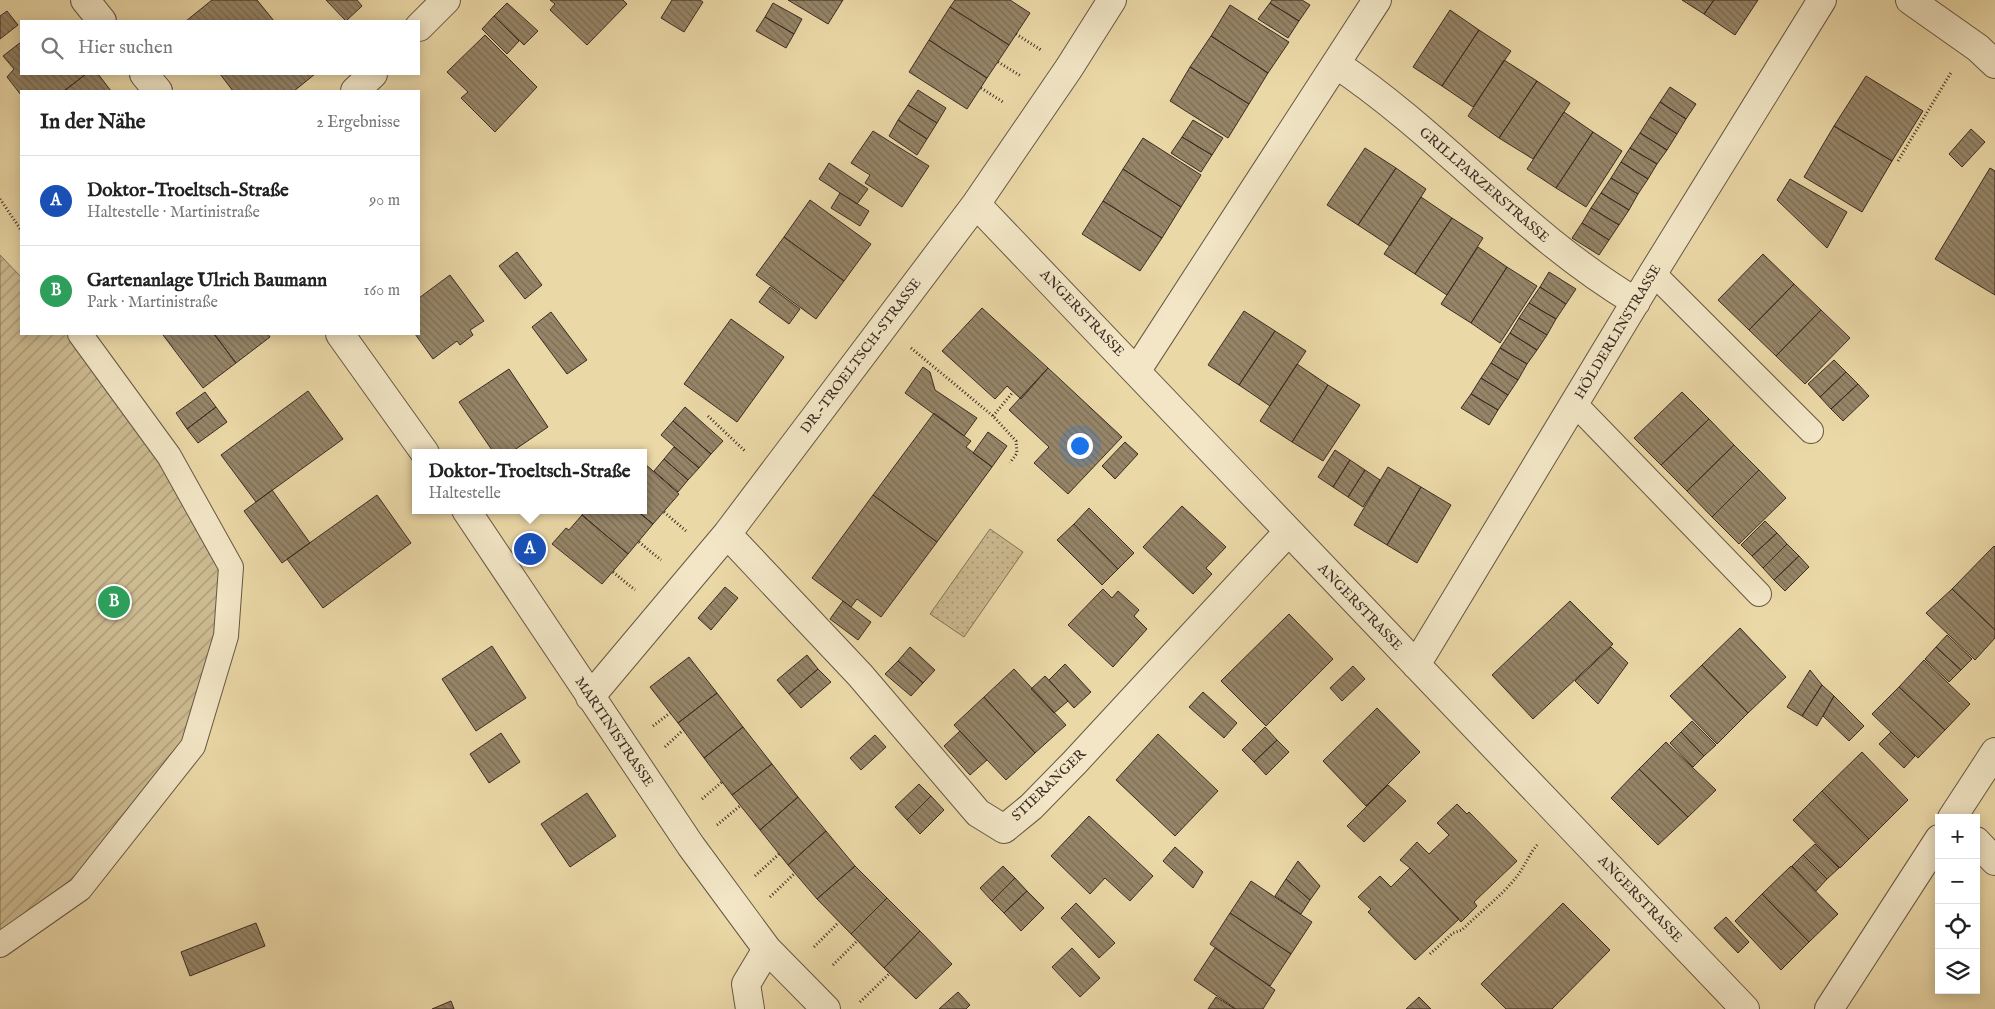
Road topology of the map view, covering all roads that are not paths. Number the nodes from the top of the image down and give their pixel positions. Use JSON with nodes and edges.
{"nodes":[{"id":1,"x":84,"y":0,"type":"edge"},
{"id":2,"x":446,"y":0,"type":"edge"},
{"id":3,"x":1111,"y":0,"type":"edge"},
{"id":4,"x":1377,"y":0,"type":"edge"},
{"id":5,"x":1822,"y":0,"type":"edge"},
{"id":6,"x":1910,"y":0,"type":"edge"},
{"id":7,"x":101,"y":20,"type":"edge"},
{"id":8,"x":420,"y":26,"type":"edge"},
{"id":9,"x":1336,"y":64,"type":"junction"},
{"id":10,"x":1995,"y":64,"type":"edge"},
{"id":11,"x":145,"y":75,"type":"edge"},
{"id":12,"x":372,"y":75,"type":"edge"},
{"id":13,"x":157,"y":90,"type":"edge"},
{"id":14,"x":356,"y":90,"type":"edge"},
{"id":15,"x":976,"y":204,"type":"junction"},
{"id":16,"x":1652,"y":273,"type":"junction"},
{"id":17,"x":1636,"y":302,"type":"junction"},
{"id":18,"x":81,"y":335,"type":"edge"},
{"id":19,"x":341,"y":335,"type":"edge"},
{"id":20,"x":1137,"y":370,"type":"junction"},
{"id":21,"x":1575,"y":404,"type":"junction"},
{"id":22,"x":1812,"y":431,"type":"dead end"},
{"id":23,"x":422,"y":449,"type":"edge"},
{"id":24,"x":469,"y":514,"type":"edge"},
{"id":25,"x":1288,"y":532,"type":"junction"},
{"id":26,"x":727,"y":534,"type":"junction"},
{"id":27,"x":1759,"y":594,"type":"dead end"},
{"id":28,"x":1416,"y":665,"type":"junction"},
{"id":29,"x":590,"y":697,"type":"junction"},
{"id":30,"x":1995,"y":752,"type":"edge"},
{"id":31,"x":1956,"y":814,"type":"edge"},
{"id":32,"x":1935,"y":845,"type":"edge"},
{"id":33,"x":1980,"y":845,"type":"edge"},
{"id":34,"x":1995,"y":860,"type":"edge"},
{"id":35,"x":0,"y":945,"type":"edge"},
{"id":36,"x":767,"y":950,"type":"junction"},
{"id":37,"x":750,"y":1009,"type":"edge"},
{"id":38,"x":826,"y":1009,"type":"edge"},
{"id":39,"x":1745,"y":1009,"type":"edge"},
{"id":40,"x":1829,"y":1009,"type":"edge"}],
"edges":[{"from":1,"to":7,"type":"street"},
{"from":2,"to":8,"type":"street"},
{"from":3,"to":15,"type":"street","name":"DR.-TROELTSCH-STRASSE"},
{"from":4,"to":9,"type":"street"},
{"from":5,"to":16,"type":"street","name":"HÖLDERLINSTRASSE"},
{"from":6,"to":10,"type":"street"},
{"from":9,"to":17,"type":"street","name":"GRILLPARZERSTRASSE"},
{"from":9,"to":20,"type":"street"},
{"from":11,"to":13,"type":"street"},
{"from":12,"to":14,"type":"street"},
{"from":15,"to":20,"type":"street","name":"ANGERSTRASSE"},
{"from":15,"to":26,"type":"street","name":"DR.-TROELTSCH-STRASSE"},
{"from":16,"to":17,"type":"street","name":"HÖLDERLINSTRASSE"},
{"from":16,"to":22,"type":"lane"},
{"from":17,"to":21,"type":"street","name":"HÖLDERLINSTRASSE"},
{"from":18,"to":35,"type":"lane"},
{"from":19,"to":23,"type":"street"},
{"from":20,"to":25,"type":"street","name":"ANGERSTRASSE"},
{"from":21,"to":27,"type":"lane"},
{"from":21,"to":28,"type":"street","name":"HÖLDERLINSTRASSE"},
{"from":24,"to":29,"type":"street","name":"MARTINISTRASSE"},
{"from":25,"to":26,"type":"street","name":"STIERANGER"},
{"from":25,"to":28,"type":"street","name":"ANGERSTRASSE"},
{"from":26,"to":29,"type":"street","name":"DR.-TROELTSCH-STRASSE"},
{"from":28,"to":39,"type":"street","name":"ANGERSTRASSE"},
{"from":29,"to":36,"type":"street","name":"MARTINISTRASSE"},
{"from":30,"to":31,"type":"street"},
{"from":32,"to":40,"type":"street"},
{"from":33,"to":34,"type":"street"},
{"from":36,"to":37,"type":"street"},
{"from":36,"to":38,"type":"street","name":"MARTINISTRASSE"}]}
